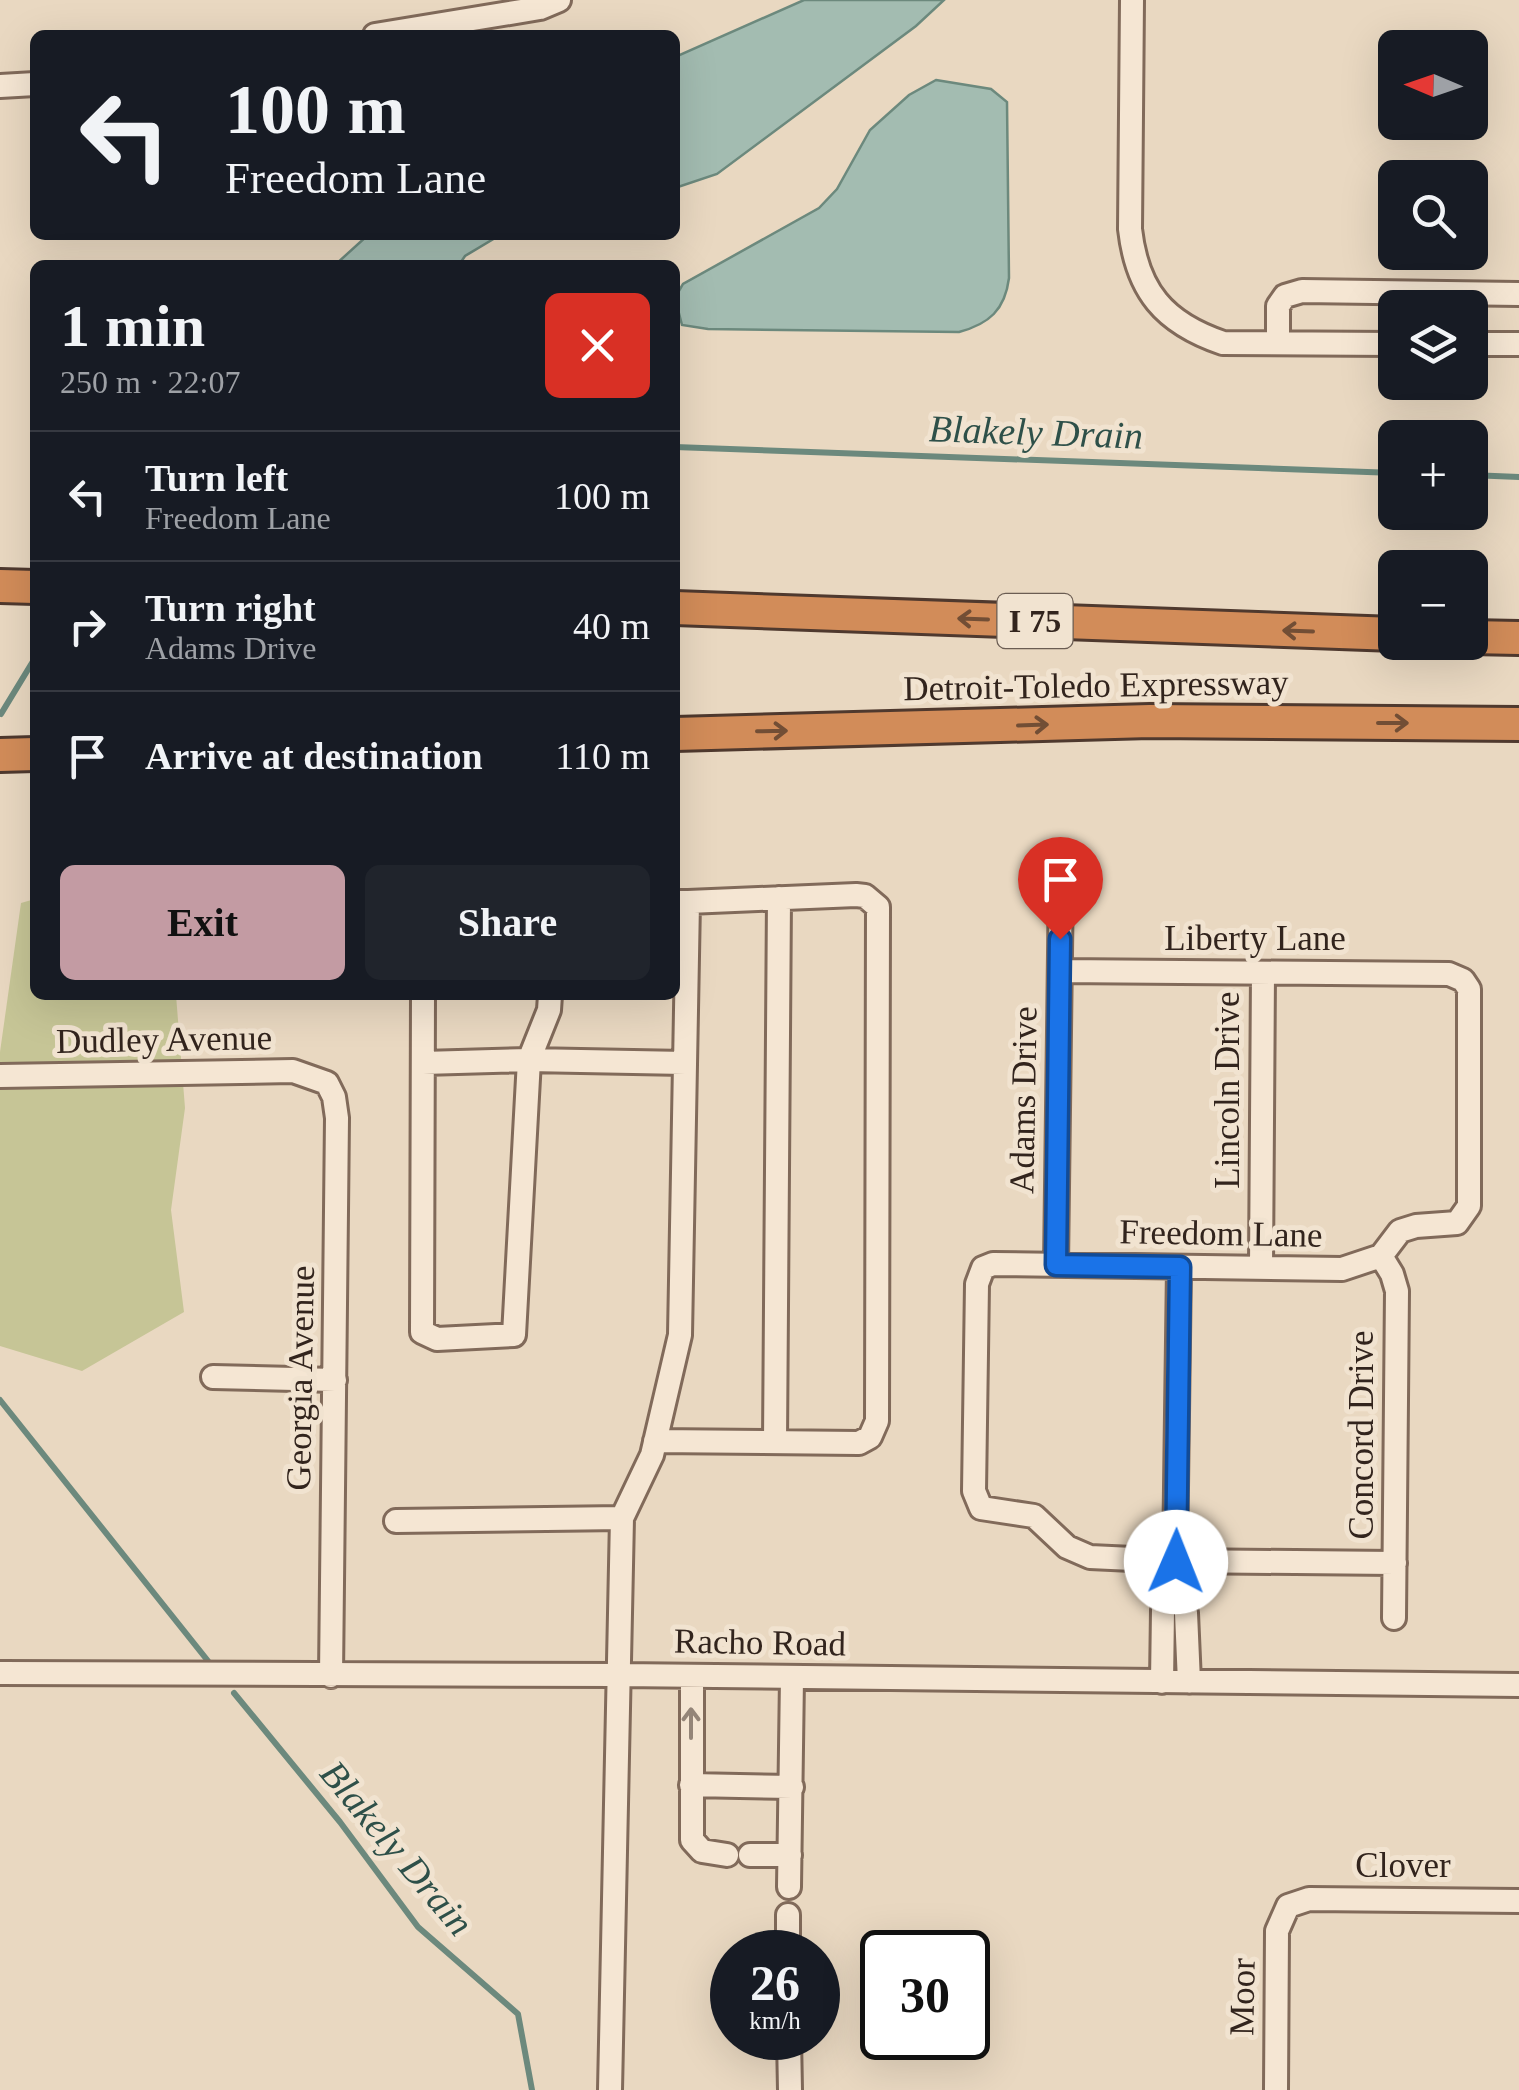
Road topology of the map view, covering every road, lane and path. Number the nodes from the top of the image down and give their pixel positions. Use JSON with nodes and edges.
{"nodes":[{"id":1,"x":558,"y":0,"type":"edge"},
{"id":2,"x":1132,"y":0,"type":"edge"},
{"id":3,"x":406,"y":30,"type":"edge"},
{"id":4,"x":30,"y":84,"type":"edge"},
{"id":5,"x":0,"y":86,"type":"edge"},
{"id":6,"x":1519,"y":294,"type":"edge"},
{"id":7,"x":1278,"y":343,"type":"junction"},
{"id":8,"x":1378,"y":344,"type":"edge"},
{"id":9,"x":1488,"y":344,"type":"edge"},
{"id":10,"x":1519,"y":344,"type":"edge"},
{"id":11,"x":0,"y":586,"type":"edge"},
{"id":12,"x":30,"y":587,"type":"edge"},
{"id":13,"x":680,"y":608,"type":"edge"},
{"id":14,"x":1378,"y":633,"type":"edge"},
{"id":15,"x":1488,"y":637,"type":"edge"},
{"id":16,"x":1519,"y":638,"type":"edge"},
{"id":17,"x":1519,"y":724,"type":"edge"},
{"id":18,"x":680,"y":734,"type":"edge"},
{"id":19,"x":30,"y":754,"type":"edge"},
{"id":20,"x":0,"y":755,"type":"edge"},
{"id":21,"x":1061,"y":876,"type":"dead end"},
{"id":22,"x":779,"y":898,"type":"junction"},
{"id":23,"x":681,"y":902,"type":"edge"},
{"id":24,"x":1060,"y":970,"type":"junction"},
{"id":25,"x":1263,"y":973,"type":"junction"},
{"id":26,"x":423,"y":1000,"type":"edge"},
{"id":27,"x":550,"y":1000,"type":"edge"},
{"id":28,"x":529,"y":1060,"type":"junction"},
{"id":29,"x":423,"y":1063,"type":"junction"},
{"id":30,"x":685,"y":1063,"type":"junction"},
{"id":31,"x":0,"y":1076,"type":"edge"},
{"id":32,"x":326,"y":1083,"type":"joint"},
{"id":33,"x":1469,"y":1206,"type":"joint"},
{"id":34,"x":1381,"y":1256,"type":"junction"},
{"id":35,"x":1056,"y":1265,"type":"junction"},
{"id":36,"x":1180,"y":1267,"type":"junction"},
{"id":37,"x":1260,"y":1268,"type":"junction"},
{"id":38,"x":213,"y":1378,"type":"dead end"},
{"id":39,"x":335,"y":1380,"type":"junction"},
{"id":40,"x":655,"y":1441,"type":"junction"},
{"id":41,"x":776,"y":1442,"type":"junction"},
{"id":42,"x":622,"y":1518,"type":"junction"},
{"id":43,"x":396,"y":1521,"type":"dead end"},
{"id":44,"x":1176,"y":1562,"type":"junction"},
{"id":45,"x":1394,"y":1564,"type":"junction"},
{"id":46,"x":1178,"y":1586,"type":"junction"},
{"id":47,"x":1394,"y":1618,"type":"dead end"},
{"id":48,"x":0,"y":1673,"type":"edge"},
{"id":49,"x":619,"y":1675,"type":"junction"},
{"id":50,"x":331,"y":1676,"type":"junction"},
{"id":51,"x":692,"y":1677,"type":"junction"},
{"id":52,"x":792,"y":1678,"type":"junction"},
{"id":53,"x":1162,"y":1682,"type":"junction"},
{"id":54,"x":1188,"y":1682,"type":"junction"},
{"id":55,"x":1519,"y":1685,"type":"edge"},
{"id":56,"x":691,"y":1785,"type":"junction"},
{"id":57,"x":792,"y":1786,"type":"junction"},
{"id":58,"x":790,"y":1855,"type":"junction"},
{"id":59,"x":789,"y":1888,"type":"dead end"},
{"id":60,"x":1519,"y":1900,"type":"edge"},
{"id":61,"x":1288,"y":1906,"type":"joint"},
{"id":62,"x":788,"y":1914,"type":"dead end"},
{"id":63,"x":788,"y":1930,"type":"edge"},
{"id":64,"x":789,"y":2060,"type":"edge"},
{"id":65,"x":610,"y":2090,"type":"edge"},
{"id":66,"x":790,"y":2090,"type":"edge"},
{"id":67,"x":1276,"y":2090,"type":"edge"}],
"edges":[{"from":1,"to":3,"type":"street"},
{"from":2,"to":7,"type":"street"},
{"from":4,"to":5,"type":"street"},
{"from":6,"to":7,"type":"street"},
{"from":7,"to":8,"type":"street"},
{"from":9,"to":10,"type":"street"},
{"from":11,"to":12,"type":"highway"},
{"from":14,"to":13,"type":"highway","name":"Detroit-Toledo Expressway","number":"I 75","one_way":true},
{"from":15,"to":16,"type":"highway"},
{"from":18,"to":17,"type":"highway","name":"Detroit-Toledo Expressway","one_way":true},
{"from":19,"to":20,"type":"highway"},
{"from":21,"to":24,"type":"street","name":"Adams Drive"},
{"from":22,"to":23,"type":"street"},
{"from":22,"to":41,"type":"street"},
{"from":22,"to":41,"type":"street"},
{"from":23,"to":30,"type":"street"},
{"from":24,"to":25,"type":"street","name":"Liberty Lane"},
{"from":24,"to":35,"type":"street","name":"Adams Drive"},
{"from":25,"to":33,"type":"street","name":"Liberty Lane"},
{"from":25,"to":37,"type":"street","name":"Lincoln Drive"},
{"from":26,"to":29,"type":"street"},
{"from":27,"to":28,"type":"street"},
{"from":28,"to":29,"type":"street"},
{"from":28,"to":29,"type":"street"},
{"from":28,"to":30,"type":"street"},
{"from":30,"to":40,"type":"street"},
{"from":31,"to":32,"type":"street","name":"Dudley Avenue"},
{"from":32,"to":39,"type":"street","name":"Georgia Avenue"},
{"from":33,"to":34,"type":"street","name":"Freedom Lane"},
{"from":34,"to":37,"type":"street","name":"Freedom Lane"},
{"from":34,"to":45,"type":"street","name":"Concord Drive"},
{"from":35,"to":36,"type":"street","name":"Freedom Lane"},
{"from":35,"to":44,"type":"street","name":"Freedom Lane"},
{"from":36,"to":37,"type":"street","name":"Freedom Lane"},
{"from":36,"to":44,"type":"street"},
{"from":38,"to":39,"type":"street"},
{"from":39,"to":50,"type":"street","name":"Georgia Avenue"},
{"from":40,"to":41,"type":"street"},
{"from":40,"to":42,"type":"street"},
{"from":42,"to":43,"type":"street"},
{"from":42,"to":49,"type":"street"},
{"from":44,"to":45,"type":"street"},
{"from":44,"to":46,"type":"street"},
{"from":45,"to":47,"type":"street","name":"Concord Drive"},
{"from":46,"to":53,"type":"street"},
{"from":46,"to":54,"type":"street"},
{"from":48,"to":50,"type":"street","name":"Racho Road"},
{"from":49,"to":50,"type":"street","name":"Racho Road"},
{"from":49,"to":51,"type":"street","name":"Racho Road"},
{"from":49,"to":65,"type":"street"},
{"from":51,"to":52,"type":"street","name":"Racho Road"},
{"from":56,"to":51,"type":"street","one_way":true},
{"from":52,"to":53,"type":"street","name":"Racho Road"},
{"from":52,"to":57,"type":"street"},
{"from":53,"to":54,"type":"street","name":"Racho Road"},
{"from":54,"to":55,"type":"street","name":"Racho Road"},
{"from":56,"to":57,"type":"street"},
{"from":56,"to":58,"type":"street"},
{"from":57,"to":58,"type":"street"},
{"from":58,"to":59,"type":"street"},
{"from":60,"to":61,"type":"street","name":"Clover"},
{"from":61,"to":67,"type":"street","name":"Moor"},
{"from":62,"to":63,"type":"street"},
{"from":64,"to":66,"type":"street"}]}
